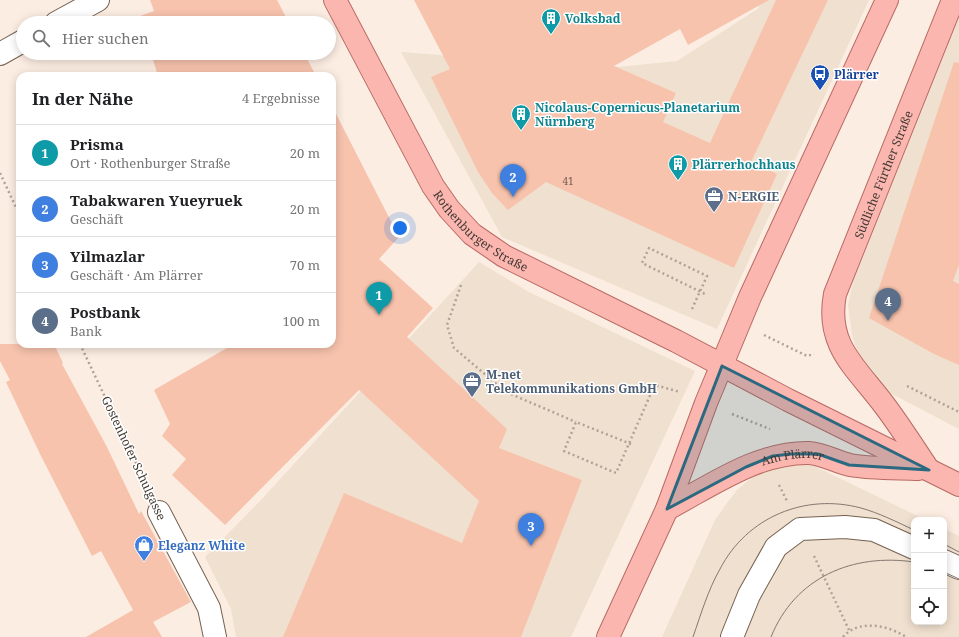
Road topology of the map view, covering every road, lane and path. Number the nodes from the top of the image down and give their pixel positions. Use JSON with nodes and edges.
{"nodes":[{"id":1,"x":98,"y":0,"type":"edge"},
{"id":2,"x":335,"y":0,"type":"edge"},
{"id":3,"x":887,"y":0,"type":"edge"},
{"id":4,"x":953,"y":0,"type":"edge"},
{"id":5,"x":69,"y":16,"type":"edge"},
{"id":6,"x":16,"y":45,"type":"edge"},
{"id":7,"x":0,"y":54,"type":"edge"},
{"id":8,"x":0,"y":173,"type":"edge"},
{"id":9,"x":16,"y":207,"type":"edge"},
{"id":10,"x":461,"y":285,"type":"dead end"},
{"id":11,"x":705,"y":294,"type":"dead end"},
{"id":12,"x":692,"y":308,"type":"dead end"},
{"id":13,"x":764,"y":334,"type":"dead end"},
{"id":14,"x":82,"y":348,"type":"edge"},
{"id":15,"x":842,"y":351,"type":"joint"},
{"id":16,"x":816,"y":354,"type":"dead end"},
{"id":17,"x":722,"y":366,"type":"junction"},
{"id":18,"x":902,"y":384,"type":"dead end"},
{"id":19,"x":684,"y":393,"type":"dead end"},
{"id":20,"x":959,"y":412,"type":"edge"},
{"id":21,"x":728,"y":413,"type":"dead end"},
{"id":22,"x":576,"y":422,"type":"junction"},
{"id":23,"x":775,"y":430,"type":"dead end"},
{"id":24,"x":632,"y":444,"type":"dead end"},
{"id":25,"x":929,"y":470,"type":"junction"},
{"id":26,"x":959,"y":485,"type":"edge"},
{"id":27,"x":667,"y":509,"type":"junction"},
{"id":28,"x":159,"y":512,"type":"joint"},
{"id":29,"x":911,"y":547,"type":"edge"},
{"id":30,"x":947,"y":562,"type":"edge"},
{"id":31,"x":959,"y":568,"type":"edge"},
{"id":32,"x":215,"y":637,"type":"edge"},
{"id":33,"x":608,"y":637,"type":"edge"},
{"id":34,"x":732,"y":637,"type":"edge"},
{"id":35,"x":844,"y":637,"type":"edge"},
{"id":36,"x":906,"y":637,"type":"edge"}],
"edges":[{"from":1,"to":5,"type":"street"},
{"from":2,"to":17,"type":"main road","name":"Rothenburger Straße"},
{"from":3,"to":17,"type":"main road"},
{"from":4,"to":15,"type":"main road","name":"Südliche Fürther Straße"},
{"from":6,"to":7,"type":"street"},
{"from":8,"to":9,"type":"path"},
{"from":10,"to":22,"type":"path"},
{"from":11,"to":12,"type":"path"},
{"from":13,"to":16,"type":"path"},
{"from":14,"to":28,"type":"path","name":"Gostenhofer Schulgasse"},
{"from":15,"to":25,"type":"main road","name":"Am Plärrer"},
{"from":17,"to":25,"type":"main road","name":"Am Plärrer"},
{"from":17,"to":27,"type":"main road"},
{"from":18,"to":20,"type":"path"},
{"from":19,"to":22,"type":"path"},
{"from":21,"to":23,"type":"path"},
{"from":22,"to":24,"type":"path"},
{"from":25,"to":26,"type":"main road","name":"Am Plärrer"},
{"from":25,"to":27,"type":"main road","name":"Am Plärrer"},
{"from":27,"to":33,"type":"main road"},
{"from":28,"to":32,"type":"street","name":"Gostenhofer Schulgasse"},
{"from":29,"to":34,"type":"street"},
{"from":30,"to":31,"type":"street"},
{"from":35,"to":36,"type":"path"}]}
